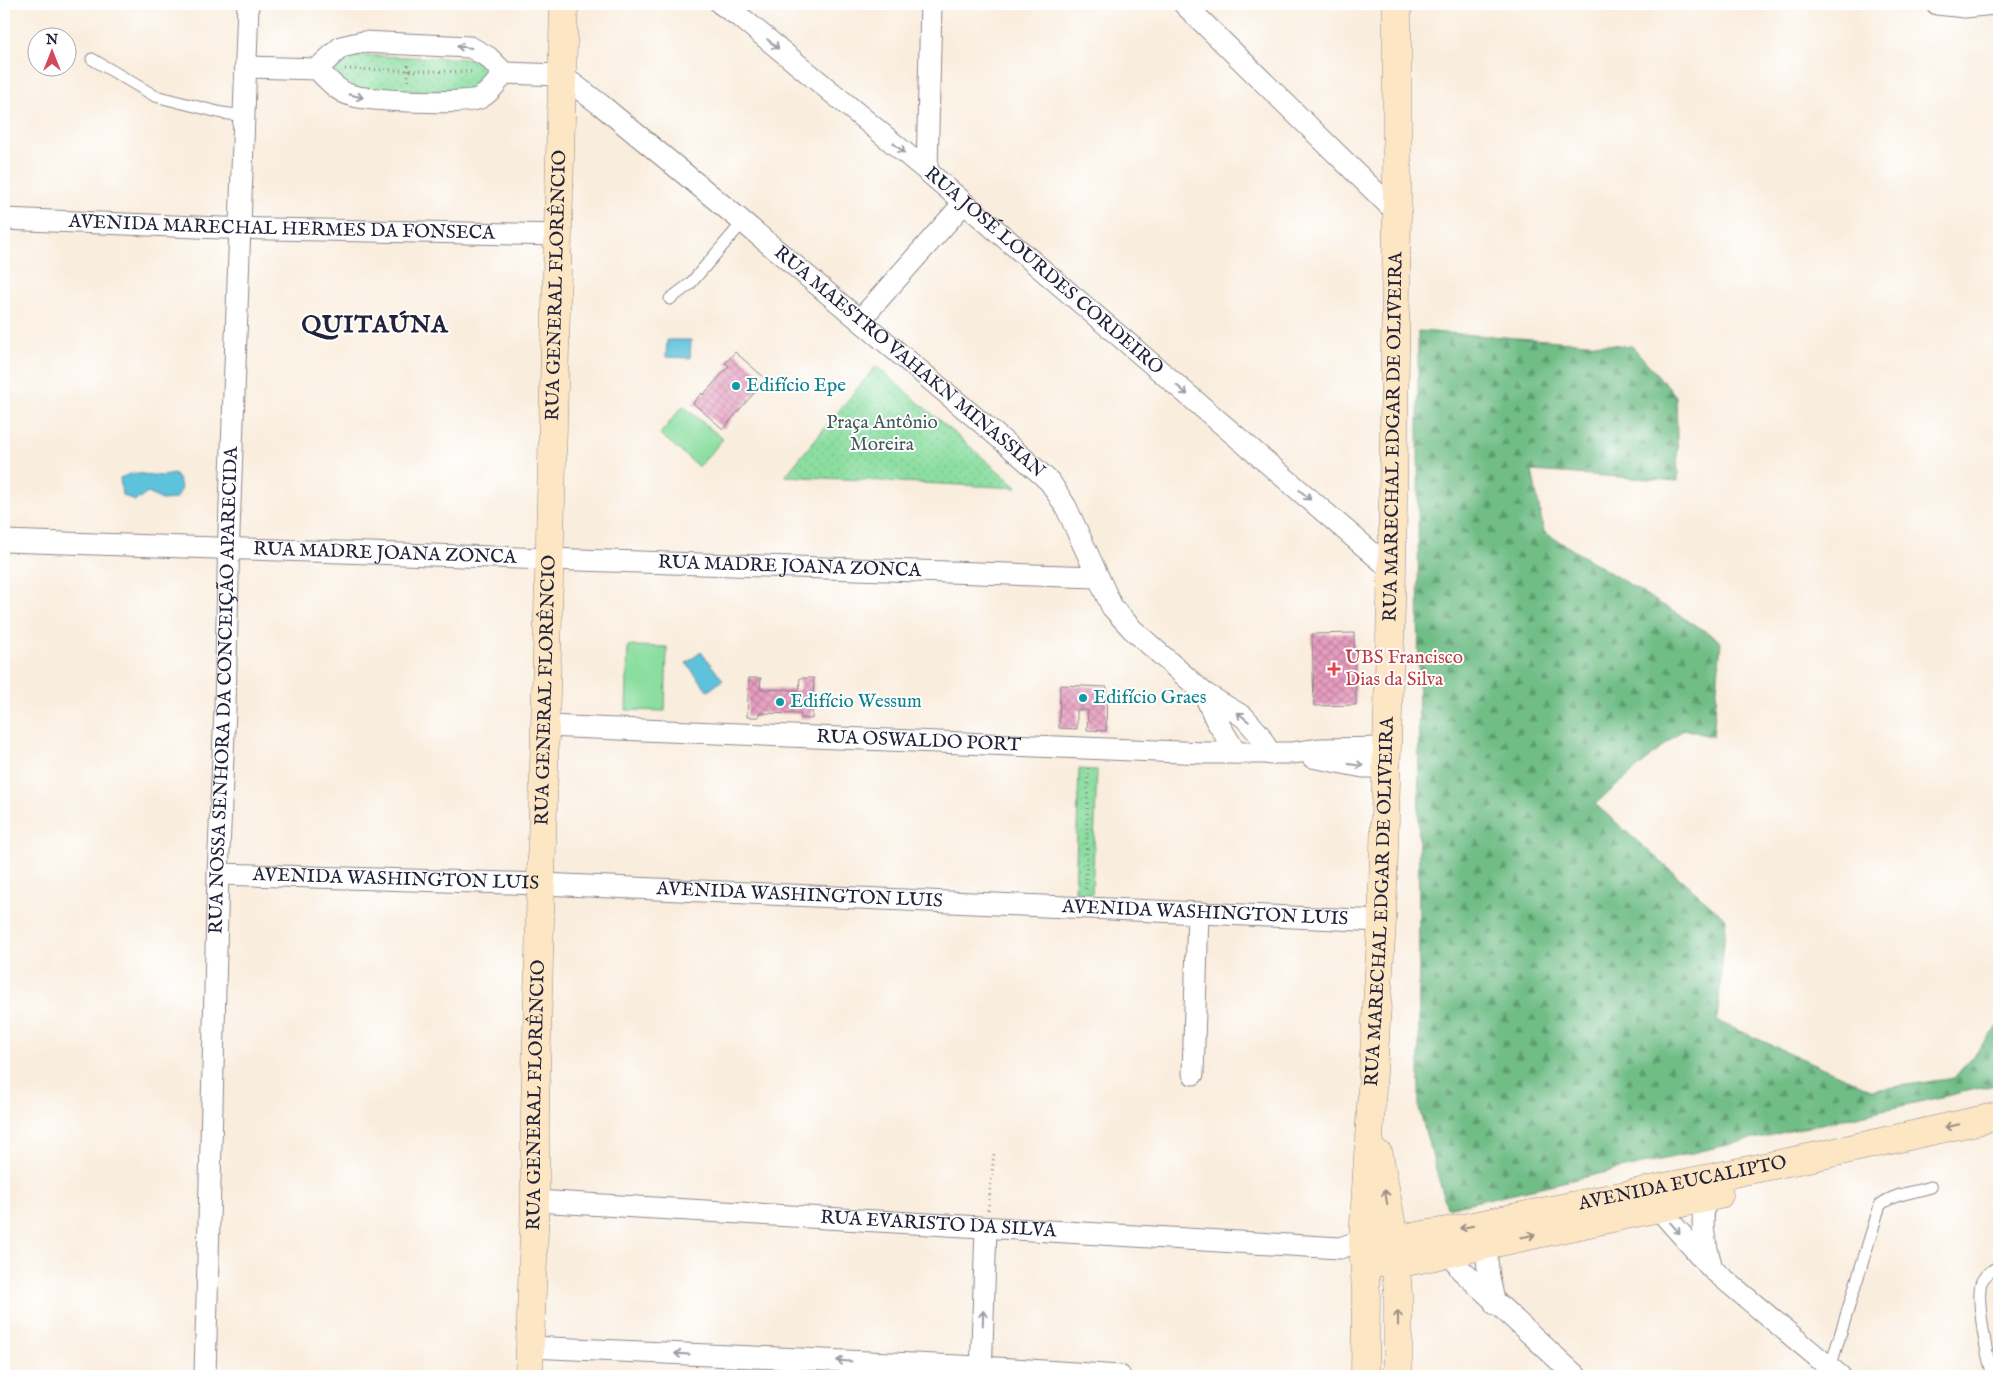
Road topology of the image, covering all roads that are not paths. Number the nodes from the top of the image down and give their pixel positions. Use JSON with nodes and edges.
{"nodes":[{"id":1,"x":248,"y":4,"type":"edge"},
{"id":2,"x":564,"y":4,"type":"edge"},
{"id":3,"x":721,"y":4,"type":"edge"},
{"id":4,"x":931,"y":4,"type":"edge"},
{"id":5,"x":1184,"y":4,"type":"edge"},
{"id":6,"x":1396,"y":4,"type":"edge"},
{"id":7,"x":1937,"y":4,"type":"edge"},
{"id":8,"x":1994,"y":4,"type":"edge"},
{"id":9,"x":744,"y":12,"type":"edge"},
{"id":10,"x":92,"y":59,"type":"dead end"},
{"id":11,"x":246,"y":67,"type":"junction"},
{"id":12,"x":317,"y":69,"type":"junction"},
{"id":13,"x":504,"y":73,"type":"junction"},
{"id":14,"x":561,"y":75,"type":"junction"},
{"id":15,"x":244,"y":116,"type":"junction"},
{"id":16,"x":927,"y":171,"type":"junction"},
{"id":17,"x":964,"y":203,"type":"junction"},
{"id":18,"x":1397,"y":213,"type":"junction"},
{"id":19,"x":4,"y":219,"type":"edge"},
{"id":20,"x":743,"y":222,"type":"junction"},
{"id":21,"x":240,"y":228,"type":"junction"},
{"id":22,"x":559,"y":235,"type":"junction"},
{"id":23,"x":670,"y":299,"type":"dead end"},
{"id":24,"x":860,"y":320,"type":"junction"},
{"id":25,"x":1393,"y":538,"type":"junction"},
{"id":26,"x":4,"y":542,"type":"edge"},
{"id":27,"x":1361,"y":543,"type":"junction"},
{"id":28,"x":228,"y":548,"type":"junction"},
{"id":29,"x":550,"y":558,"type":"junction"},
{"id":30,"x":1392,"y":570,"type":"junction"},
{"id":31,"x":1097,"y":577,"type":"junction"},
{"id":32,"x":1204,"y":693,"type":"junction"},
{"id":33,"x":545,"y":726,"type":"junction"},
{"id":34,"x":1236,"y":753,"type":"junction"},
{"id":35,"x":1270,"y":754,"type":"junction"},
{"id":36,"x":1386,"y":757,"type":"junction"},
{"id":37,"x":218,"y":874,"type":"junction"},
{"id":38,"x":542,"y":884,"type":"junction"},
{"id":39,"x":1198,"y":913,"type":"junction"},
{"id":40,"x":1382,"y":921,"type":"junction"},
{"id":41,"x":1193,"y":1074,"type":"dead end"},
{"id":42,"x":1370,"y":1109,"type":"junction"},
{"id":43,"x":1999,"y":1116,"type":"edge"},
{"id":44,"x":1999,"y":1135,"type":"edge"},
{"id":45,"x":1932,"y":1187,"type":"dead end"},
{"id":46,"x":1706,"y":1198,"type":"junction"},
{"id":47,"x":1651,"y":1200,"type":"junction"},
{"id":48,"x":536,"y":1201,"type":"junction"},
{"id":49,"x":986,"y":1228,"type":"junction"},
{"id":50,"x":1487,"y":1245,"type":"junction"},
{"id":51,"x":1356,"y":1250,"type":"junction"},
{"id":52,"x":1394,"y":1250,"type":"junction"},
{"id":53,"x":1450,"y":1252,"type":"junction"},
{"id":54,"x":1999,"y":1266,"type":"edge"},
{"id":55,"x":1712,"y":1269,"type":"junction"},
{"id":56,"x":1495,"y":1304,"type":"junction"},
{"id":57,"x":529,"y":1347,"type":"junction"},
{"id":58,"x":981,"y":1372,"type":"edge"},
{"id":59,"x":1835,"y":1372,"type":"edge"},
{"id":60,"x":206,"y":1376,"type":"edge"},
{"id":61,"x":529,"y":1376,"type":"edge"},
{"id":62,"x":1120,"y":1376,"type":"edge"},
{"id":63,"x":1365,"y":1376,"type":"edge"},
{"id":64,"x":1398,"y":1376,"type":"edge"},
{"id":65,"x":1576,"y":1376,"type":"edge"},
{"id":66,"x":1994,"y":1376,"type":"edge"}],
"edges":[{"from":1,"to":11,"type":"street","name":"RUA NOSSA SENHORA DA CONCEIÇÃO APARECIDA"},
{"from":2,"to":14,"type":"main road","name":"RUA GENERAL FLORÊNCIO"},
{"from":3,"to":9,"type":"street","name":"RUA JOSÉ LOURDES CORDEIRO"},
{"from":4,"to":16,"type":"street"},
{"from":5,"to":18,"type":"street"},
{"from":6,"to":18,"type":"main road","name":"RUA MARECHAL EDGAR DE OLIVEIRA"},
{"from":7,"to":8,"type":"street"},
{"from":9,"to":16,"type":"street","name":"RUA JOSÉ LOURDES CORDEIRO","one_way":true},
{"from":10,"to":15,"type":"lane"},
{"from":11,"to":12,"type":"street"},
{"from":11,"to":15,"type":"street","name":"RUA NOSSA SENHORA DA CONCEIÇÃO APARECIDA"},
{"from":13,"to":12,"type":"street","one_way":true},
{"from":12,"to":13,"type":"street","one_way":true},
{"from":13,"to":14,"type":"street"},
{"from":14,"to":20,"type":"street","name":"RUA MAESTRO VAHAKN MINASSIAN"},
{"from":14,"to":22,"type":"main road","name":"RUA GENERAL FLORÊNCIO"},
{"from":15,"to":21,"type":"street","name":"RUA NOSSA SENHORA DA CONCEIÇÃO APARECIDA"},
{"from":16,"to":17,"type":"street","name":"RUA JOSÉ LOURDES CORDEIRO"},
{"from":17,"to":24,"type":"street"},
{"from":17,"to":27,"type":"street","name":"RUA JOSÉ LOURDES CORDEIRO","one_way":true},
{"from":18,"to":25,"type":"main road","name":"RUA MARECHAL EDGAR DE OLIVEIRA"},
{"from":19,"to":21,"type":"street","name":"AVENIDA MARECHAL HERMES DA FONSECA"},
{"from":20,"to":23,"type":"lane"},
{"from":20,"to":24,"type":"street","name":"RUA MAESTRO VAHAKN MINASSIAN"},
{"from":21,"to":22,"type":"street","name":"AVENIDA MARECHAL HERMES DA FONSECA"},
{"from":21,"to":28,"type":"street","name":"RUA NOSSA SENHORA DA CONCEIÇÃO APARECIDA"},
{"from":22,"to":29,"type":"main road","name":"RUA GENERAL FLORÊNCIO"},
{"from":24,"to":31,"type":"street","name":"RUA MAESTRO VAHAKN MINASSIAN"},
{"from":25,"to":27,"type":"street"},
{"from":25,"to":30,"type":"main road","name":"RUA MARECHAL EDGAR DE OLIVEIRA"},
{"from":26,"to":28,"type":"street","name":"RUA MADRE JOANA ZONCA"},
{"from":27,"to":30,"type":"street","name":"RUA JOSÉ LOURDES CORDEIRO"},
{"from":28,"to":29,"type":"street","name":"RUA MADRE JOANA ZONCA"},
{"from":28,"to":37,"type":"street","name":"RUA NOSSA SENHORA DA CONCEIÇÃO APARECIDA"},
{"from":29,"to":31,"type":"street","name":"RUA MADRE JOANA ZONCA"},
{"from":29,"to":33,"type":"main road","name":"RUA GENERAL FLORÊNCIO"},
{"from":30,"to":36,"type":"main road","name":"RUA MARECHAL EDGAR DE OLIVEIRA"},
{"from":31,"to":32,"type":"street","name":"RUA MAESTRO VAHAKN MINASSIAN"},
{"from":32,"to":34,"type":"street","name":"RUA MAESTRO VAHAKN MINASSIAN"},
{"from":35,"to":32,"type":"street","name":"RUA MAESTRO VAHAKN MINASSIAN","one_way":true},
{"from":33,"to":34,"type":"street","name":"RUA OSWALDO PORT"},
{"from":33,"to":38,"type":"main road","name":"RUA GENERAL FLORÊNCIO"},
{"from":34,"to":35,"type":"street","name":"RUA OSWALDO PORT"},
{"from":35,"to":36,"type":"street","name":"RUA OSWALDO PORT"},
{"from":36,"to":40,"type":"main road","name":"RUA MARECHAL EDGAR DE OLIVEIRA"},
{"from":37,"to":38,"type":"street","name":"AVENIDA WASHINGTON LUIS"},
{"from":37,"to":60,"type":"street","name":"RUA NOSSA SENHORA DA CONCEIÇÃO APARECIDA"},
{"from":38,"to":39,"type":"street","name":"AVENIDA WASHINGTON LUIS"},
{"from":38,"to":48,"type":"main road","name":"RUA GENERAL FLORÊNCIO"},
{"from":39,"to":40,"type":"street","name":"AVENIDA WASHINGTON LUIS"},
{"from":39,"to":41,"type":"street"},
{"from":40,"to":42,"type":"main road","name":"RUA MARECHAL EDGAR DE OLIVEIRA"},
{"from":42,"to":51,"type":"main road","name":"RUA MARECHAL EDGAR DE OLIVEIRA"},
{"from":52,"to":42,"type":"main road","name":"RUA MARECHAL EDGAR DE OLIVEIRA","one_way":true},
{"from":43,"to":47,"type":"main road","name":"AVENIDA EUCALIPTO","one_way":true},
{"from":44,"to":46,"type":"main road","name":"AVENIDA EUCALIPTO"},
{"from":45,"to":59,"type":"lane"},
{"from":46,"to":47,"type":"main road","name":"AVENIDA EUCALIPTO"},
{"from":46,"to":55,"type":"street"},
{"from":50,"to":47,"type":"main road","name":"AVENIDA EUCALIPTO","one_way":true},
{"from":47,"to":52,"type":"main road","name":"AVENIDA EUCALIPTO","one_way":true},
{"from":47,"to":55,"type":"street","one_way":true},
{"from":48,"to":49,"type":"street","name":"RUA EVARISTO DA SILVA"},
{"from":48,"to":57,"type":"main road","name":"RUA GENERAL FLORÊNCIO"},
{"from":49,"to":51,"type":"street","name":"RUA EVARISTO DA SILVA"},
{"from":58,"to":49,"type":"street","one_way":true},
{"from":50,"to":53,"type":"main road","name":"AVENIDA EUCALIPTO"},
{"from":50,"to":56,"type":"street"},
{"from":51,"to":52,"type":"main road","name":"AVENIDA EUCALIPTO"},
{"from":51,"to":63,"type":"main road","name":"RUA MARECHAL EDGAR DE OLIVEIRA"},
{"from":52,"to":53,"type":"main road","name":"AVENIDA EUCALIPTO"},
{"from":64,"to":52,"type":"main road","name":"RUA MARECHAL EDGAR DE OLIVEIRA","one_way":true},
{"from":53,"to":56,"type":"street"},
{"from":54,"to":66,"type":"lane"},
{"from":55,"to":59,"type":"street"},
{"from":56,"to":65,"type":"street"},
{"from":58,"to":57,"type":"street","one_way":true},
{"from":57,"to":61,"type":"main road","name":"RUA GENERAL FLORÊNCIO"},
{"from":58,"to":62,"type":"street"}]}
